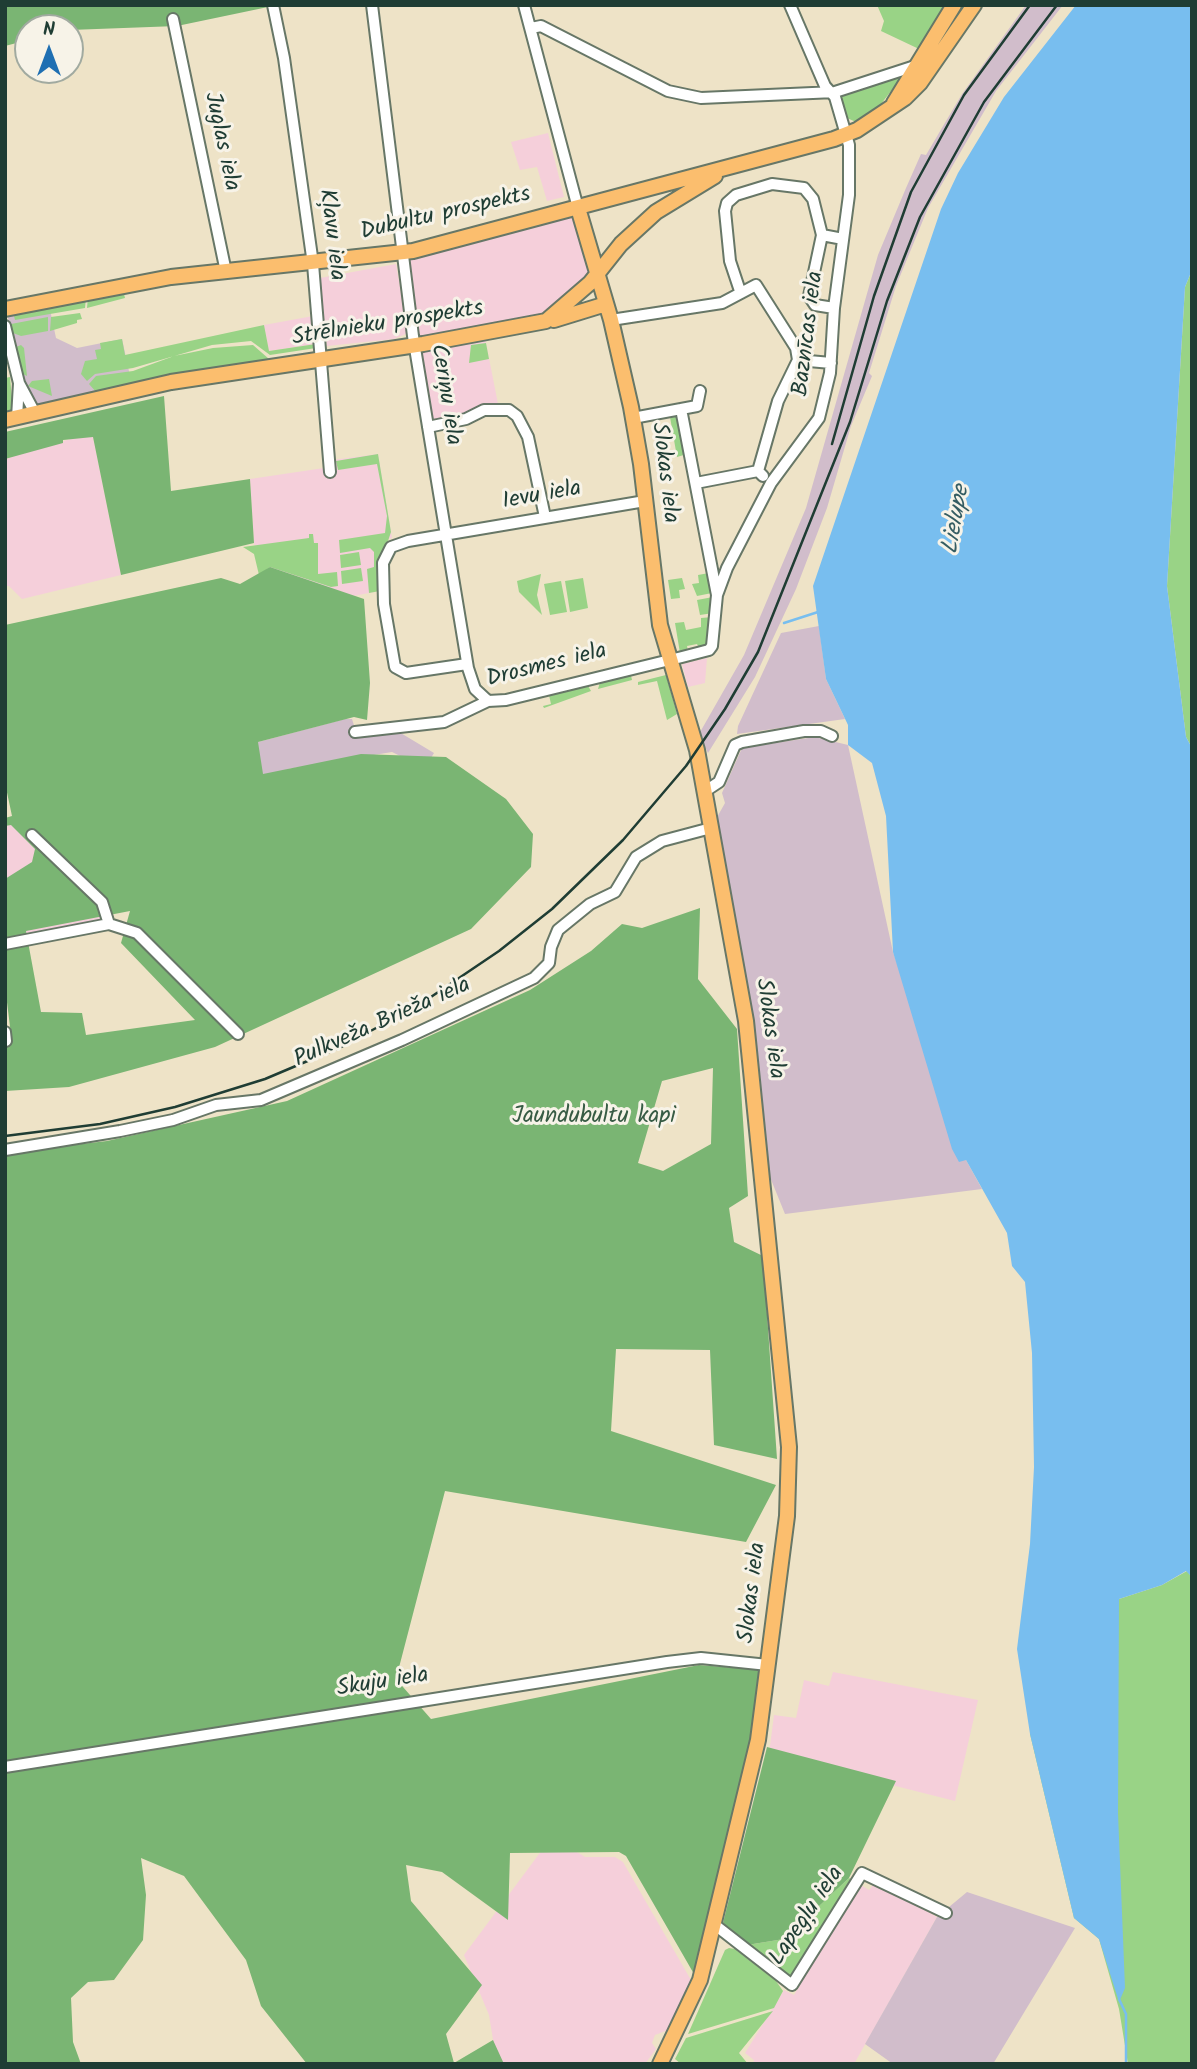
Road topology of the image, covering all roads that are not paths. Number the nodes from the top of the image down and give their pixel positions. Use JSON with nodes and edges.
{"nodes":[{"id":1,"x":273,"y":5,"type":"edge"},
{"id":2,"x":372,"y":5,"type":"edge"},
{"id":3,"x":524,"y":5,"type":"edge"},
{"id":4,"x":790,"y":5,"type":"edge"},
{"id":5,"x":954,"y":5,"type":"edge"},
{"id":6,"x":974,"y":5,"type":"edge"},
{"id":7,"x":173,"y":19,"type":"dead end"},
{"id":8,"x":531,"y":28,"type":"junction"},
{"id":9,"x":915,"y":66,"type":"junction"},
{"id":10,"x":830,"y":92,"type":"junction"},
{"id":11,"x":893,"y":104,"type":"junction"},
{"id":12,"x":847,"y":134,"type":"junction"},
{"id":13,"x":726,"y":170,"type":"junction"},
{"id":14,"x":672,"y":183,"type":"junction"},
{"id":15,"x":673,"y":200,"type":"junction"},
{"id":16,"x":578,"y":208,"type":"junction"},
{"id":17,"x":822,"y":235,"type":"junction"},
{"id":18,"x":843,"y":239,"type":"junction"},
{"id":19,"x":401,"y":253,"type":"junction"},
{"id":20,"x":313,"y":264,"type":"junction"},
{"id":21,"x":226,"y":272,"type":"junction"},
{"id":22,"x":597,"y":275,"type":"junction"},
{"id":23,"x":740,"y":291,"type":"junction"},
{"id":24,"x":606,"y":304,"type":"junction"},
{"id":25,"x":834,"y":308,"type":"junction"},
{"id":26,"x":5,"y":309,"type":"edge"},
{"id":27,"x":611,"y":320,"type":"junction"},
{"id":28,"x":546,"y":321,"type":"junction"},
{"id":29,"x":5,"y":326,"type":"edge"},
{"id":30,"x":415,"y":346,"type":"junction"},
{"id":31,"x":321,"y":359,"type":"junction"},
{"id":32,"x":798,"y":360,"type":"junction"},
{"id":33,"x":831,"y":363,"type":"junction"},
{"id":34,"x":19,"y":383,"type":"junction"},
{"id":35,"x":700,"y":391,"type":"dead end"},
{"id":36,"x":681,"y":409,"type":"junction"},
{"id":37,"x":35,"y":413,"type":"junction"},
{"id":38,"x":633,"y":418,"type":"junction"},
{"id":39,"x":11,"y":419,"type":"edge"},
{"id":40,"x":428,"y":427,"type":"junction"},
{"id":41,"x":758,"y":471,"type":"junction"},
{"id":42,"x":330,"y":472,"type":"dead end"},
{"id":43,"x":696,"y":483,"type":"junction"},
{"id":44,"x":771,"y":483,"type":"junction"},
{"id":45,"x":645,"y":501,"type":"junction"},
{"id":46,"x":545,"y":517,"type":"junction"},
{"id":47,"x":446,"y":535,"type":"junction"},
{"id":48,"x":717,"y":595,"type":"junction"},
{"id":49,"x":709,"y":650,"type":"joint"},
{"id":50,"x":669,"y":659,"type":"junction"},
{"id":51,"x":467,"y":664,"type":"junction"},
{"id":52,"x":488,"y":701,"type":"junction"},
{"id":53,"x":355,"y":732,"type":"dead end"},
{"id":54,"x":832,"y":736,"type":"dead end"},
{"id":55,"x":705,"y":792,"type":"junction"},
{"id":56,"x":710,"y":828,"type":"junction"},
{"id":57,"x":32,"y":835,"type":"dead end"},
{"id":58,"x":109,"y":924,"type":"junction"},
{"id":59,"x":5,"y":944,"type":"edge"},
{"id":60,"x":238,"y":1034,"type":"dead end"},
{"id":61,"x":5,"y":1150,"type":"edge"},
{"id":62,"x":768,"y":1665,"type":"junction"},
{"id":63,"x":5,"y":1767,"type":"edge"},
{"id":64,"x":946,"y":1913,"type":"dead end"},
{"id":65,"x":715,"y":1924,"type":"junction"},
{"id":66,"x":666,"y":2062,"type":"edge"}],
"edges":[{"from":1,"to":20,"type":"street","name":"Kļavu iela"},
{"from":2,"to":19,"type":"street","name":"Ceriņu iela"},
{"from":3,"to":8,"type":"street","name":"Slokas iela"},
{"from":4,"to":10,"type":"street","name":"Baznīcas iela"},
{"from":5,"to":9,"type":"main road"},
{"from":6,"to":11,"type":"main road","name":"Dubultu prospekts"},
{"from":7,"to":21,"type":"street","name":"Juglas iela"},
{"from":8,"to":10,"type":"street"},
{"from":8,"to":16,"type":"street","name":"Slokas iela"},
{"from":9,"to":10,"type":"street"},
{"from":9,"to":11,"type":"main road"},
{"from":10,"to":12,"type":"street","name":"Baznīcas iela"},
{"from":11,"to":12,"type":"main road","name":"Dubultu prospekts"},
{"from":12,"to":13,"type":"main road","name":"Dubultu prospekts"},
{"from":12,"to":18,"type":"street","name":"Baznīcas iela"},
{"from":13,"to":14,"type":"main road","name":"Dubultu prospekts"},
{"from":13,"to":15,"type":"main road"},
{"from":14,"to":15,"type":"main road"},
{"from":14,"to":16,"type":"main road","name":"Dubultu prospekts"},
{"from":15,"to":22,"type":"main road"},
{"from":16,"to":19,"type":"main road","name":"Dubultu prospekts"},
{"from":16,"to":22,"type":"main road","name":"Slokas iela"},
{"from":17,"to":18,"type":"street"},
{"from":17,"to":23,"type":"street"},
{"from":17,"to":25,"type":"street"},
{"from":18,"to":25,"type":"street","name":"Baznīcas iela"},
{"from":19,"to":20,"type":"main road","name":"Dubultu prospekts"},
{"from":19,"to":30,"type":"street","name":"Ceriņu iela"},
{"from":20,"to":21,"type":"main road","name":"Dubultu prospekts"},
{"from":20,"to":31,"type":"street","name":"Kļavu iela"},
{"from":21,"to":26,"type":"main road","name":"Dubultu prospekts"},
{"from":22,"to":24,"type":"main road","name":"Slokas iela"},
{"from":22,"to":28,"type":"main road"},
{"from":23,"to":27,"type":"street"},
{"from":23,"to":32,"type":"street"},
{"from":24,"to":27,"type":"main road","name":"Slokas iela"},
{"from":24,"to":28,"type":"main road","name":"Strēlnieku prospekts"},
{"from":25,"to":33,"type":"street","name":"Baznīcas iela"},
{"from":27,"to":38,"type":"main road","name":"Slokas iela"},
{"from":28,"to":30,"type":"main road","name":"Strēlnieku prospekts"},
{"from":29,"to":34,"type":"street"},
{"from":30,"to":31,"type":"main road","name":"Strēlnieku prospekts"},
{"from":30,"to":40,"type":"street","name":"Ceriņu iela"},
{"from":31,"to":37,"type":"main road","name":"Strēlnieku prospekts"},
{"from":31,"to":42,"type":"street","name":"Kļavu iela"},
{"from":32,"to":33,"type":"street"},
{"from":32,"to":41,"type":"street"},
{"from":33,"to":44,"type":"street","name":"Baznīcas iela"},
{"from":34,"to":37,"type":"street"},
{"from":34,"to":39,"type":"street"},
{"from":35,"to":36,"type":"street"},
{"from":36,"to":38,"type":"street"},
{"from":36,"to":43,"type":"street"},
{"from":37,"to":39,"type":"main road","name":"Strēlnieku prospekts"},
{"from":38,"to":45,"type":"main road","name":"Slokas iela"},
{"from":40,"to":46,"type":"street"},
{"from":40,"to":47,"type":"street","name":"Ceriņu iela"},
{"from":41,"to":43,"type":"street"},
{"from":41,"to":44,"type":"street"},
{"from":43,"to":48,"type":"street"},
{"from":44,"to":48,"type":"street","name":"Baznīcas iela"},
{"from":45,"to":46,"type":"street","name":"Ievu iela"},
{"from":45,"to":50,"type":"main road","name":"Slokas iela"},
{"from":46,"to":47,"type":"street","name":"Ievu iela"},
{"from":47,"to":51,"type":"street","name":"Ceriņu iela"},
{"from":47,"to":51,"type":"street","name":"Ievu iela"},
{"from":48,"to":49,"type":"street","name":"Baznīcas iela"},
{"from":49,"to":50,"type":"street","name":"Drosmes iela"},
{"from":50,"to":52,"type":"street","name":"Drosmes iela"},
{"from":50,"to":55,"type":"main road","name":"Slokas iela"},
{"from":51,"to":52,"type":"street","name":"Ceriņu iela"},
{"from":52,"to":53,"type":"street","name":"Drosmes iela"},
{"from":54,"to":55,"type":"street"},
{"from":55,"to":56,"type":"main road","name":"Slokas iela"},
{"from":56,"to":61,"type":"street","name":"Pulkveža Brieža iela"},
{"from":56,"to":62,"type":"main road","name":"Slokas iela"},
{"from":57,"to":58,"type":"street"},
{"from":58,"to":59,"type":"street"},
{"from":58,"to":60,"type":"street"},
{"from":62,"to":63,"type":"street","name":"Skuju iela"},
{"from":62,"to":65,"type":"main road","name":"Slokas iela"},
{"from":64,"to":65,"type":"street","name":"Lapegļu iela"},
{"from":65,"to":66,"type":"main road","name":"Slokas iela"}]}
